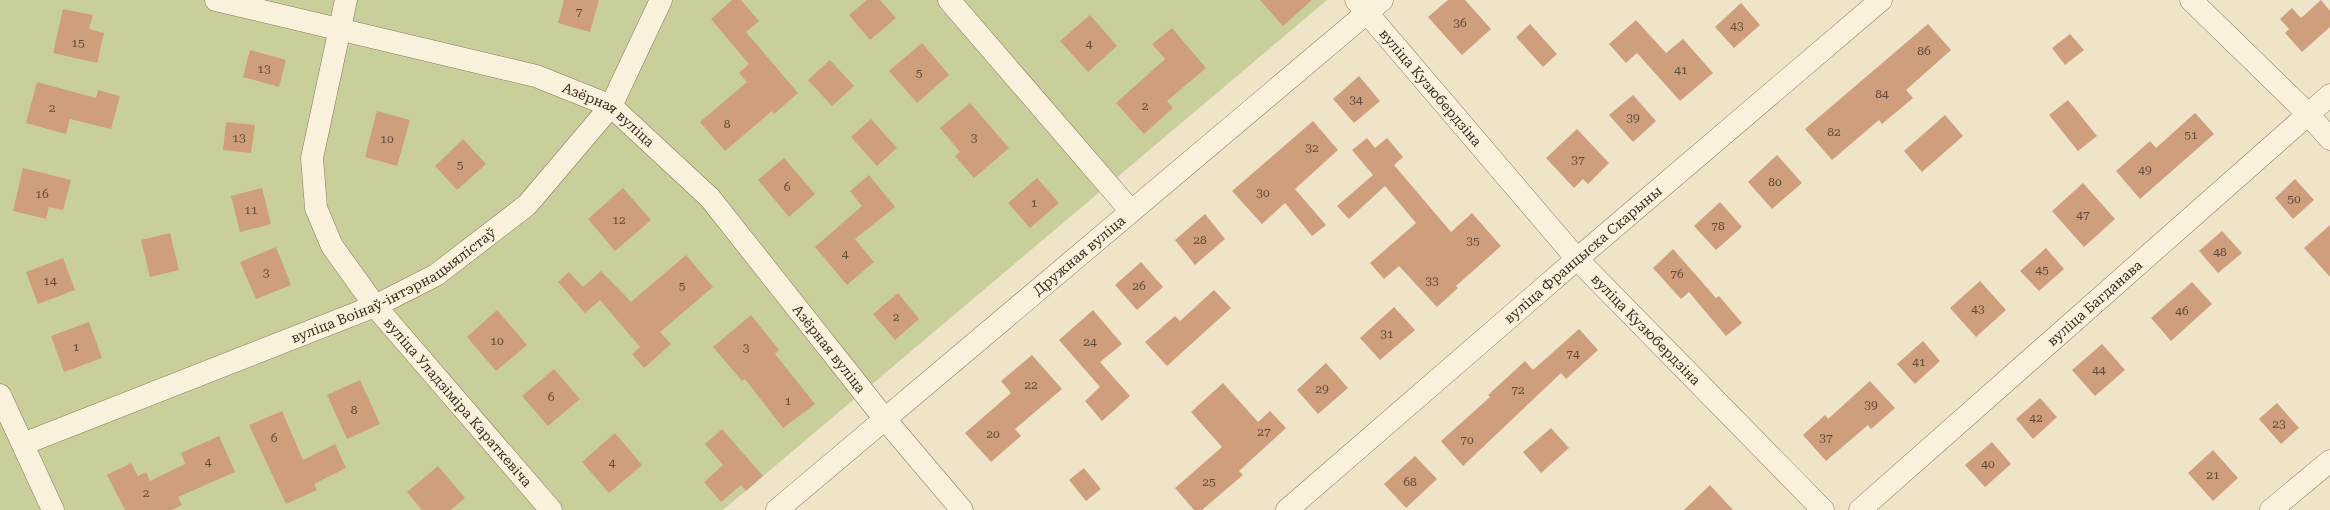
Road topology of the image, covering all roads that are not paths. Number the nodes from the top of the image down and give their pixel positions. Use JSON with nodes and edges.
{"nodes":[{"id":1,"x":216,"y":0,"type":"edge"},
{"id":2,"x":346,"y":0,"type":"edge"},
{"id":3,"x":661,"y":0,"type":"edge"},
{"id":4,"x":949,"y":0,"type":"edge"},
{"id":5,"x":1881,"y":0,"type":"edge"},
{"id":6,"x":2192,"y":0,"type":"edge"},
{"id":7,"x":1368,"y":4,"type":"edge"},
{"id":8,"x":339,"y":29,"type":"junction"},
{"id":9,"x":2330,"y":95,"type":"edge"},
{"id":10,"x":611,"y":106,"type":"junction"},
{"id":11,"x":2308,"y":114,"type":"junction"},
{"id":12,"x":2330,"y":139,"type":"edge"},
{"id":13,"x":1130,"y":210,"type":"junction"},
{"id":14,"x":1577,"y":259,"type":"junction"},
{"id":15,"x":375,"y":306,"type":"junction"},
{"id":16,"x":0,"y":395,"type":"edge"},
{"id":17,"x":884,"y":418,"type":"junction"},
{"id":18,"x":23,"y":444,"type":"junction"},
{"id":19,"x":2330,"y":461,"type":"edge"},
{"id":20,"x":53,"y":510,"type":"edge"},
{"id":21,"x":551,"y":510,"type":"edge"},
{"id":22,"x":777,"y":510,"type":"edge"},
{"id":23,"x":962,"y":510,"type":"edge"},
{"id":24,"x":1287,"y":510,"type":"edge"},
{"id":25,"x":1823,"y":510,"type":"edge"},
{"id":26,"x":1860,"y":510,"type":"edge"},
{"id":27,"x":2271,"y":510,"type":"edge"}],
"edges":[{"from":1,"to":8,"type":"street","name":"Азёрная вуліца"},
{"from":2,"to":8,"type":"street","name":"вуліца Уладзіміра Караткевіча"},
{"from":3,"to":10,"type":"street","name":"вуліца Воінаў-інтэрнацыялістаў"},
{"from":4,"to":13,"type":"street"},
{"from":5,"to":14,"type":"street","name":"вуліца Францыска Скарыны"},
{"from":6,"to":11,"type":"street"},
{"from":7,"to":13,"type":"street","name":"Дружная вуліца"},
{"from":7,"to":14,"type":"street","name":"вуліца Кузюбердзіна"},
{"from":8,"to":10,"type":"street","name":"Азёрная вуліца"},
{"from":8,"to":15,"type":"street","name":"вуліца Уладзіміра Караткевіча"},
{"from":9,"to":11,"type":"street","name":"вуліца Багданава"},
{"from":10,"to":15,"type":"street","name":"вуліца Воінаў-інтэрнацыялістаў"},
{"from":10,"to":17,"type":"street","name":"Азёрная вуліца"},
{"from":11,"to":12,"type":"street"},
{"from":11,"to":26,"type":"street","name":"вуліца Багданава"},
{"from":13,"to":17,"type":"street","name":"Дружная вуліца"},
{"from":14,"to":24,"type":"street","name":"вуліца Францыска Скарыны"},
{"from":14,"to":25,"type":"street","name":"вуліца Кузюбердзіна"},
{"from":15,"to":18,"type":"street","name":"вуліца Воінаў-інтэрнацыялістаў"},
{"from":15,"to":21,"type":"street","name":"вуліца Уладзіміра Караткевіча"},
{"from":16,"to":18,"type":"street"},
{"from":17,"to":22,"type":"street","name":"Дружная вуліца"},
{"from":17,"to":23,"type":"street","name":"Азёрная вуліца"},
{"from":18,"to":20,"type":"street"},
{"from":19,"to":27,"type":"street"}]}
